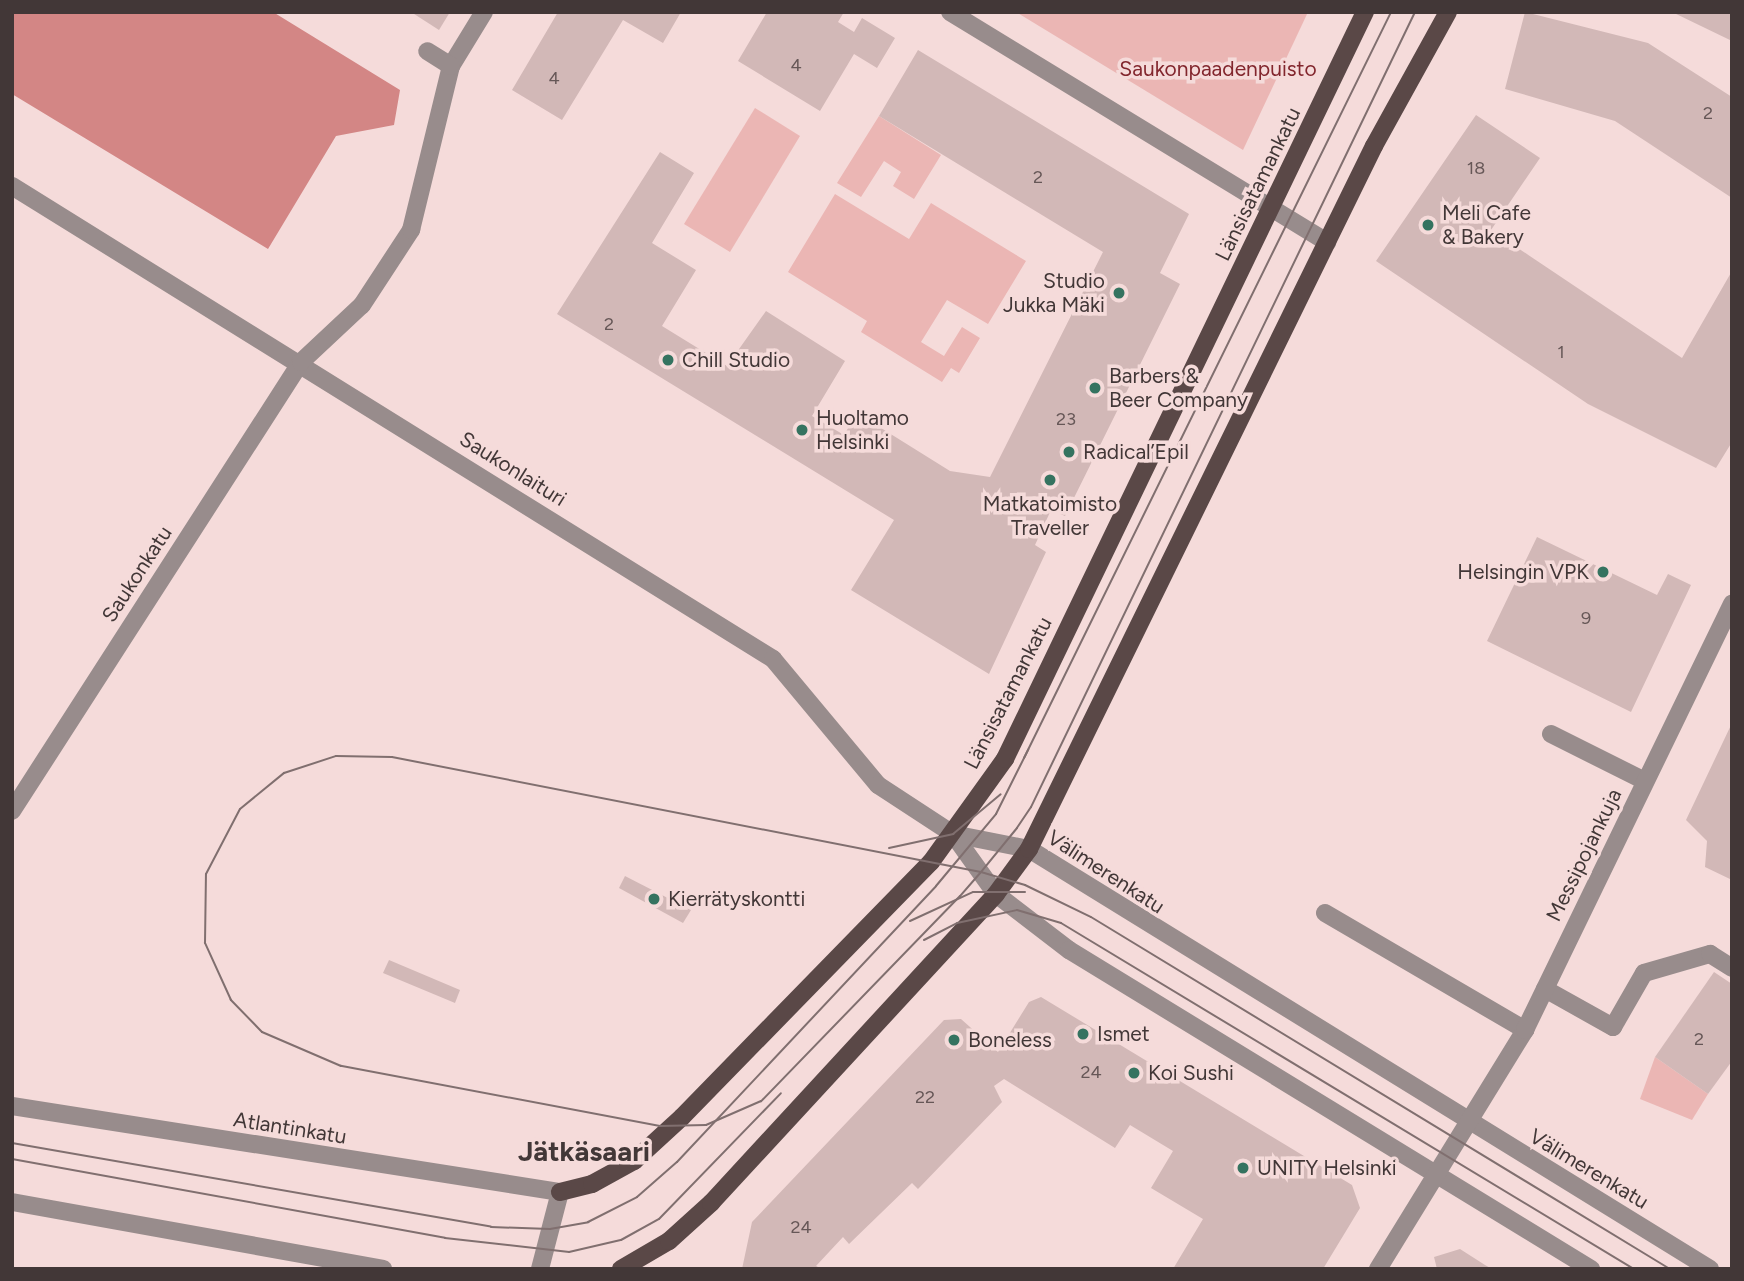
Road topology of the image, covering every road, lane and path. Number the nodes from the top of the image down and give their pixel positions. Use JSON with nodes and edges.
{"nodes":[{"id":1,"x":484,"y":12,"type":"edge"},
{"id":2,"x":950,"y":12,"type":"edge"},
{"id":3,"x":1365,"y":12,"type":"edge"},
{"id":4,"x":1448,"y":12,"type":"edge"},
{"id":5,"x":427,"y":51,"type":"dead end"},
{"id":6,"x":451,"y":66,"type":"junction"},
{"id":7,"x":12,"y":186,"type":"edge"},
{"id":8,"x":1270,"y":208,"type":"junction"},
{"id":9,"x":1327,"y":242,"type":"junction"},
{"id":10,"x":301,"y":362,"type":"junction"},
{"id":11,"x":1732,"y":604,"type":"edge"},
{"id":12,"x":1551,"y":734,"type":"dead end"},
{"id":13,"x":1645,"y":781,"type":"junction"},
{"id":14,"x":12,"y":811,"type":"edge"},
{"id":15,"x":953,"y":834,"type":"junction"},
{"id":16,"x":1029,"y":849,"type":"junction"},
{"id":17,"x":996,"y":894,"type":"junction"},
{"id":18,"x":1325,"y":913,"type":"dead end"},
{"id":19,"x":1732,"y":968,"type":"edge"},
{"id":20,"x":1545,"y":989,"type":"junction"},
{"id":21,"x":1525,"y":1030,"type":"junction"},
{"id":22,"x":12,"y":1106,"type":"edge"},
{"id":23,"x":1470,"y":1122,"type":"junction"},
{"id":24,"x":1437,"y":1174,"type":"junction"},
{"id":25,"x":560,"y":1192,"type":"junction"},
{"id":26,"x":12,"y":1202,"type":"edge"},
{"id":27,"x":383,"y":1269,"type":"edge"},
{"id":28,"x":540,"y":1269,"type":"edge"},
{"id":29,"x":621,"y":1269,"type":"edge"},
{"id":30,"x":1378,"y":1269,"type":"edge"},
{"id":31,"x":1591,"y":1269,"type":"edge"},
{"id":32,"x":1710,"y":1269,"type":"edge"}],
"edges":[{"from":1,"to":6,"type":"street","name":"Saukonkatu"},
{"from":2,"to":8,"type":"street"},
{"from":3,"to":8,"type":"main road","name":"Länsisatamankatu"},
{"from":4,"to":9,"type":"main road"},
{"from":5,"to":6,"type":"street"},
{"from":6,"to":10,"type":"street","name":"Saukonkatu"},
{"from":7,"to":10,"type":"street","name":"Saukonlaituri"},
{"from":8,"to":9,"type":"street"},
{"from":8,"to":15,"type":"main road","name":"Länsisatamankatu"},
{"from":9,"to":16,"type":"main road"},
{"from":10,"to":14,"type":"street","name":"Saukonkatu"},
{"from":10,"to":15,"type":"street","name":"Saukonlaituri"},
{"from":11,"to":13,"type":"street","name":"Messipojankuja"},
{"from":12,"to":13,"type":"street"},
{"from":13,"to":20,"type":"street","name":"Messipojankuja"},
{"from":15,"to":16,"type":"street","name":"Välimerenkatu"},
{"from":15,"to":17,"type":"street"},
{"from":15,"to":25,"type":"main road","name":"Länsisatamankatu"},
{"from":16,"to":17,"type":"main road"},
{"from":16,"to":23,"type":"street","name":"Välimerenkatu"},
{"from":17,"to":24,"type":"street"},
{"from":17,"to":29,"type":"main road"},
{"from":18,"to":21,"type":"street"},
{"from":19,"to":20,"type":"street"},
{"from":20,"to":21,"type":"street","name":"Messipojankuja"},
{"from":21,"to":23,"type":"street","name":"Messipojankuja"},
{"from":22,"to":25,"type":"street","name":"Atlantinkatu"},
{"from":23,"to":24,"type":"street","name":"Messipojankuja"},
{"from":23,"to":32,"type":"street","name":"Välimerenkatu"},
{"from":24,"to":30,"type":"street","name":"Messipojankuja"},
{"from":24,"to":31,"type":"street"},
{"from":25,"to":28,"type":"street"},
{"from":26,"to":27,"type":"street"}]}
